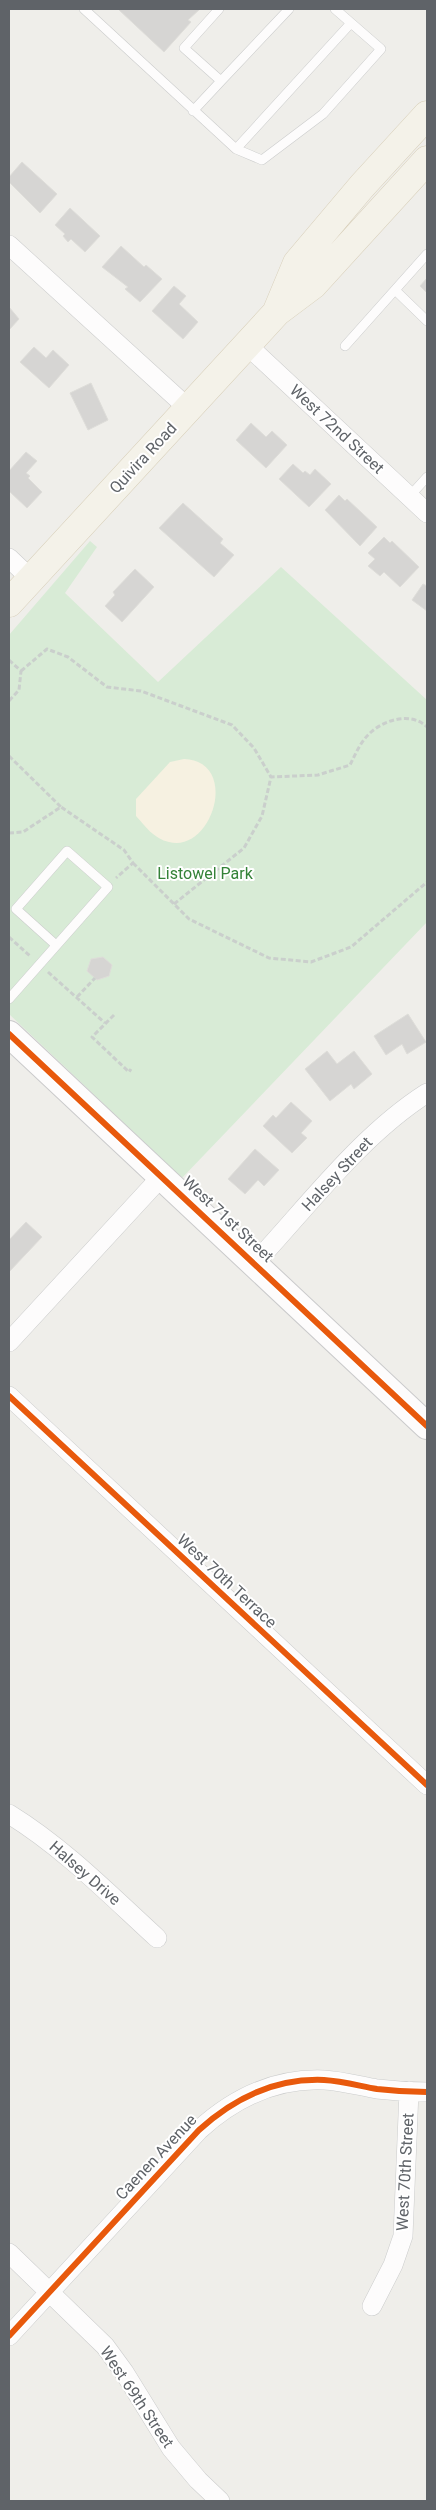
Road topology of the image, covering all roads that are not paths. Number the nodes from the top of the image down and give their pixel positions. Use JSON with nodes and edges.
{"nodes":[{"id":1,"x":84,"y":9,"type":"edge"},
{"id":2,"x":219,"y":9,"type":"edge"},
{"id":3,"x":289,"y":9,"type":"edge"},
{"id":4,"x":336,"y":9,"type":"edge"},
{"id":5,"x":351,"y":23,"type":"junction"},
{"id":6,"x":221,"y":82,"type":"junction"},
{"id":7,"x":193,"y":111,"type":"junction"},
{"id":8,"x":427,"y":115,"type":"edge"},
{"id":9,"x":236,"y":149,"type":"junction"},
{"id":10,"x":427,"y":160,"type":"edge"},
{"id":11,"x":9,"y":245,"type":"edge"},
{"id":12,"x":427,"y":254,"type":"edge"},
{"id":13,"x":394,"y":290,"type":"junction"},
{"id":14,"x":277,"y":312,"type":"junction"},
{"id":15,"x":427,"y":321,"type":"edge"},
{"id":16,"x":247,"y":345,"type":"junction"},
{"id":17,"x":345,"y":346,"type":"dead end"},
{"id":18,"x":189,"y":409,"type":"junction"},
{"id":19,"x":427,"y":477,"type":"edge"},
{"id":20,"x":409,"y":497,"type":"junction"},
{"id":21,"x":427,"y":514,"type":"edge"},
{"id":22,"x":9,"y":558,"type":"edge"},
{"id":23,"x":31,"y":578,"type":"junction"},
{"id":24,"x":9,"y":603,"type":"edge"},
{"id":25,"x":56,"y":945,"type":"junction"},
{"id":26,"x":9,"y":998,"type":"edge"},
{"id":27,"x":9,"y":1034,"type":"edge"},
{"id":28,"x":427,"y":1093,"type":"edge"},
{"id":29,"x":162,"y":1176,"type":"junction"},
{"id":30,"x":255,"y":1263,"type":"junction"},
{"id":31,"x":9,"y":1342,"type":"edge"},
{"id":32,"x":9,"y":1396,"type":"edge"},
{"id":33,"x":427,"y":1426,"type":"edge"},
{"id":34,"x":427,"y":1785,"type":"edge"},
{"id":35,"x":9,"y":1814,"type":"edge"},
{"id":36,"x":157,"y":1938,"type":"dead end"},
{"id":37,"x":418,"y":2092,"type":"edge"},
{"id":38,"x":9,"y":2253,"type":"edge"},
{"id":39,"x":50,"y":2292,"type":"junction"},
{"id":40,"x":372,"y":2306,"type":"dead end"},
{"id":41,"x":9,"y":2336,"type":"edge"},
{"id":42,"x":220,"y":2501,"type":"edge"}],
"edges":[{"from":1,"to":7,"type":"lane"},
{"from":2,"to":6,"type":"lane"},
{"from":3,"to":6,"type":"lane"},
{"from":4,"to":5,"type":"lane"},
{"from":5,"to":9,"type":"lane"},
{"from":5,"to":9,"type":"lane"},
{"from":6,"to":7,"type":"lane"},
{"from":7,"to":9,"type":"lane"},
{"from":8,"to":14,"type":"main road","name":"Quivira Road"},
{"from":10,"to":14,"type":"main road","name":"Quivira Road"},
{"from":11,"to":18,"type":"street"},
{"from":12,"to":13,"type":"lane"},
{"from":13,"to":15,"type":"lane"},
{"from":13,"to":17,"type":"lane"},
{"from":14,"to":16,"type":"main road","name":"Quivira Road"},
{"from":16,"to":18,"type":"main road","name":"Quivira Road"},
{"from":16,"to":20,"type":"street","name":"West 72nd Street"},
{"from":18,"to":23,"type":"main road","name":"Quivira Road"},
{"from":19,"to":20,"type":"lane"},
{"from":20,"to":21,"type":"street","name":"West 72nd Street"},
{"from":22,"to":23,"type":"street"},
{"from":23,"to":24,"type":"main road","name":"Quivira Road"},
{"from":25,"to":25,"type":"lane"},
{"from":25,"to":26,"type":"lane"},
{"from":27,"to":29,"type":"street","name":"West 71st Street"},
{"from":28,"to":30,"type":"street","name":"Halsey Street"},
{"from":29,"to":30,"type":"street","name":"West 71st Street"},
{"from":29,"to":31,"type":"street"},
{"from":30,"to":33,"type":"street","name":"West 71st Street"},
{"from":32,"to":34,"type":"street","name":"West 70th Terrace"},
{"from":35,"to":36,"type":"street","name":"Halsey Drive"},
{"from":37,"to":39,"type":"street","name":"Caenen Avenue"},
{"from":37,"to":40,"type":"street","name":"West 70th Street"},
{"from":38,"to":39,"type":"street","name":"West 69th Street"},
{"from":39,"to":41,"type":"street","name":"Caenen Avenue"},
{"from":39,"to":42,"type":"street","name":"West 69th Street"}]}
